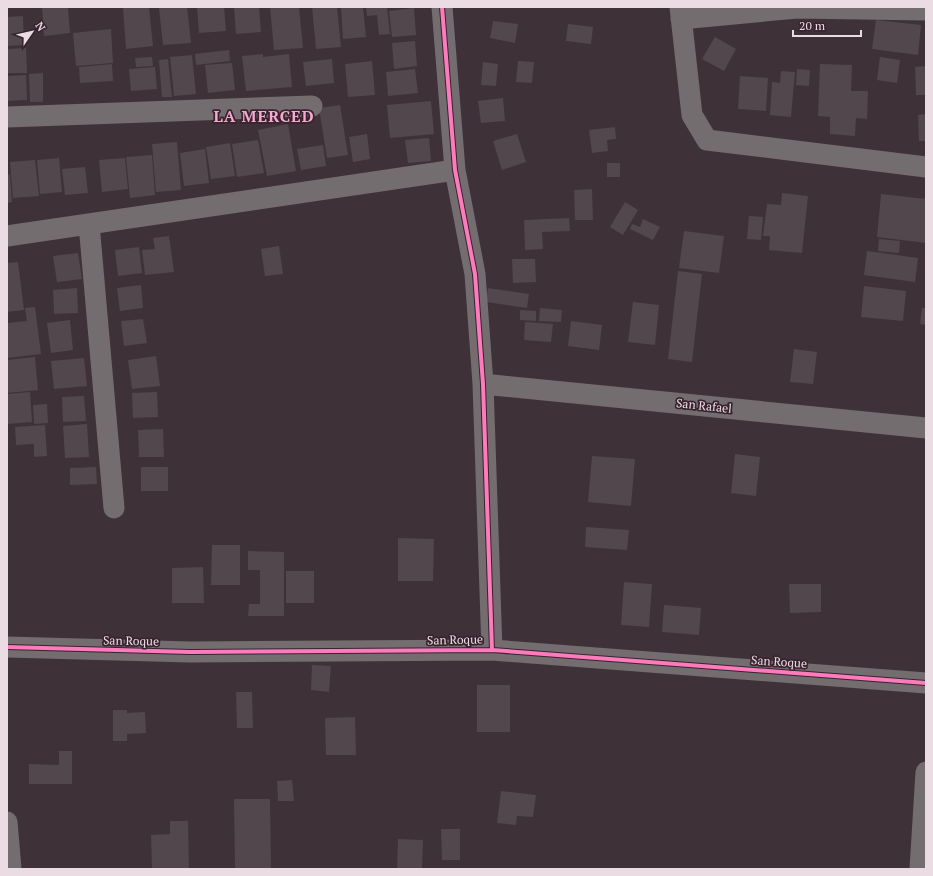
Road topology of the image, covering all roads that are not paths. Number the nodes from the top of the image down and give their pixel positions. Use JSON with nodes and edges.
{"nodes":[{"id":1,"x":442,"y":7,"type":"edge"},
{"id":2,"x":797,"y":8,"type":"edge"},
{"id":3,"x":926,"y":10,"type":"edge"},
{"id":4,"x":680,"y":13,"type":"edge"},
{"id":5,"x":312,"y":106,"type":"dead end"},
{"id":6,"x":7,"y":117,"type":"edge"},
{"id":7,"x":926,"y":167,"type":"edge"},
{"id":8,"x":455,"y":170,"type":"junction"},
{"id":9,"x":88,"y":224,"type":"junction"},
{"id":10,"x":7,"y":236,"type":"edge"},
{"id":11,"x":483,"y":384,"type":"junction"},
{"id":12,"x":926,"y":428,"type":"edge"},
{"id":13,"x":114,"y":508,"type":"dead end"},
{"id":14,"x":7,"y":647,"type":"edge"},
{"id":15,"x":492,"y":650,"type":"junction"},
{"id":16,"x":926,"y":683,"type":"edge"},
{"id":17,"x":926,"y":772,"type":"edge"},
{"id":18,"x":7,"y":822,"type":"edge"},
{"id":19,"x":11,"y":869,"type":"edge"},
{"id":20,"x":920,"y":869,"type":"edge"}],
"edges":[{"from":1,"to":8,"type":"street"},
{"from":2,"to":3,"type":"street"},
{"from":2,"to":4,"type":"street"},
{"from":4,"to":7,"type":"street"},
{"from":5,"to":6,"type":"street"},
{"from":8,"to":9,"type":"street"},
{"from":8,"to":11,"type":"street"},
{"from":9,"to":10,"type":"street"},
{"from":9,"to":13,"type":"street"},
{"from":11,"to":12,"type":"street","name":"San Rafael"},
{"from":11,"to":15,"type":"street"},
{"from":14,"to":15,"type":"street","name":"San Roque"},
{"from":15,"to":16,"type":"street","name":"San Roque"},
{"from":17,"to":20,"type":"street"},
{"from":18,"to":19,"type":"street"}]}
